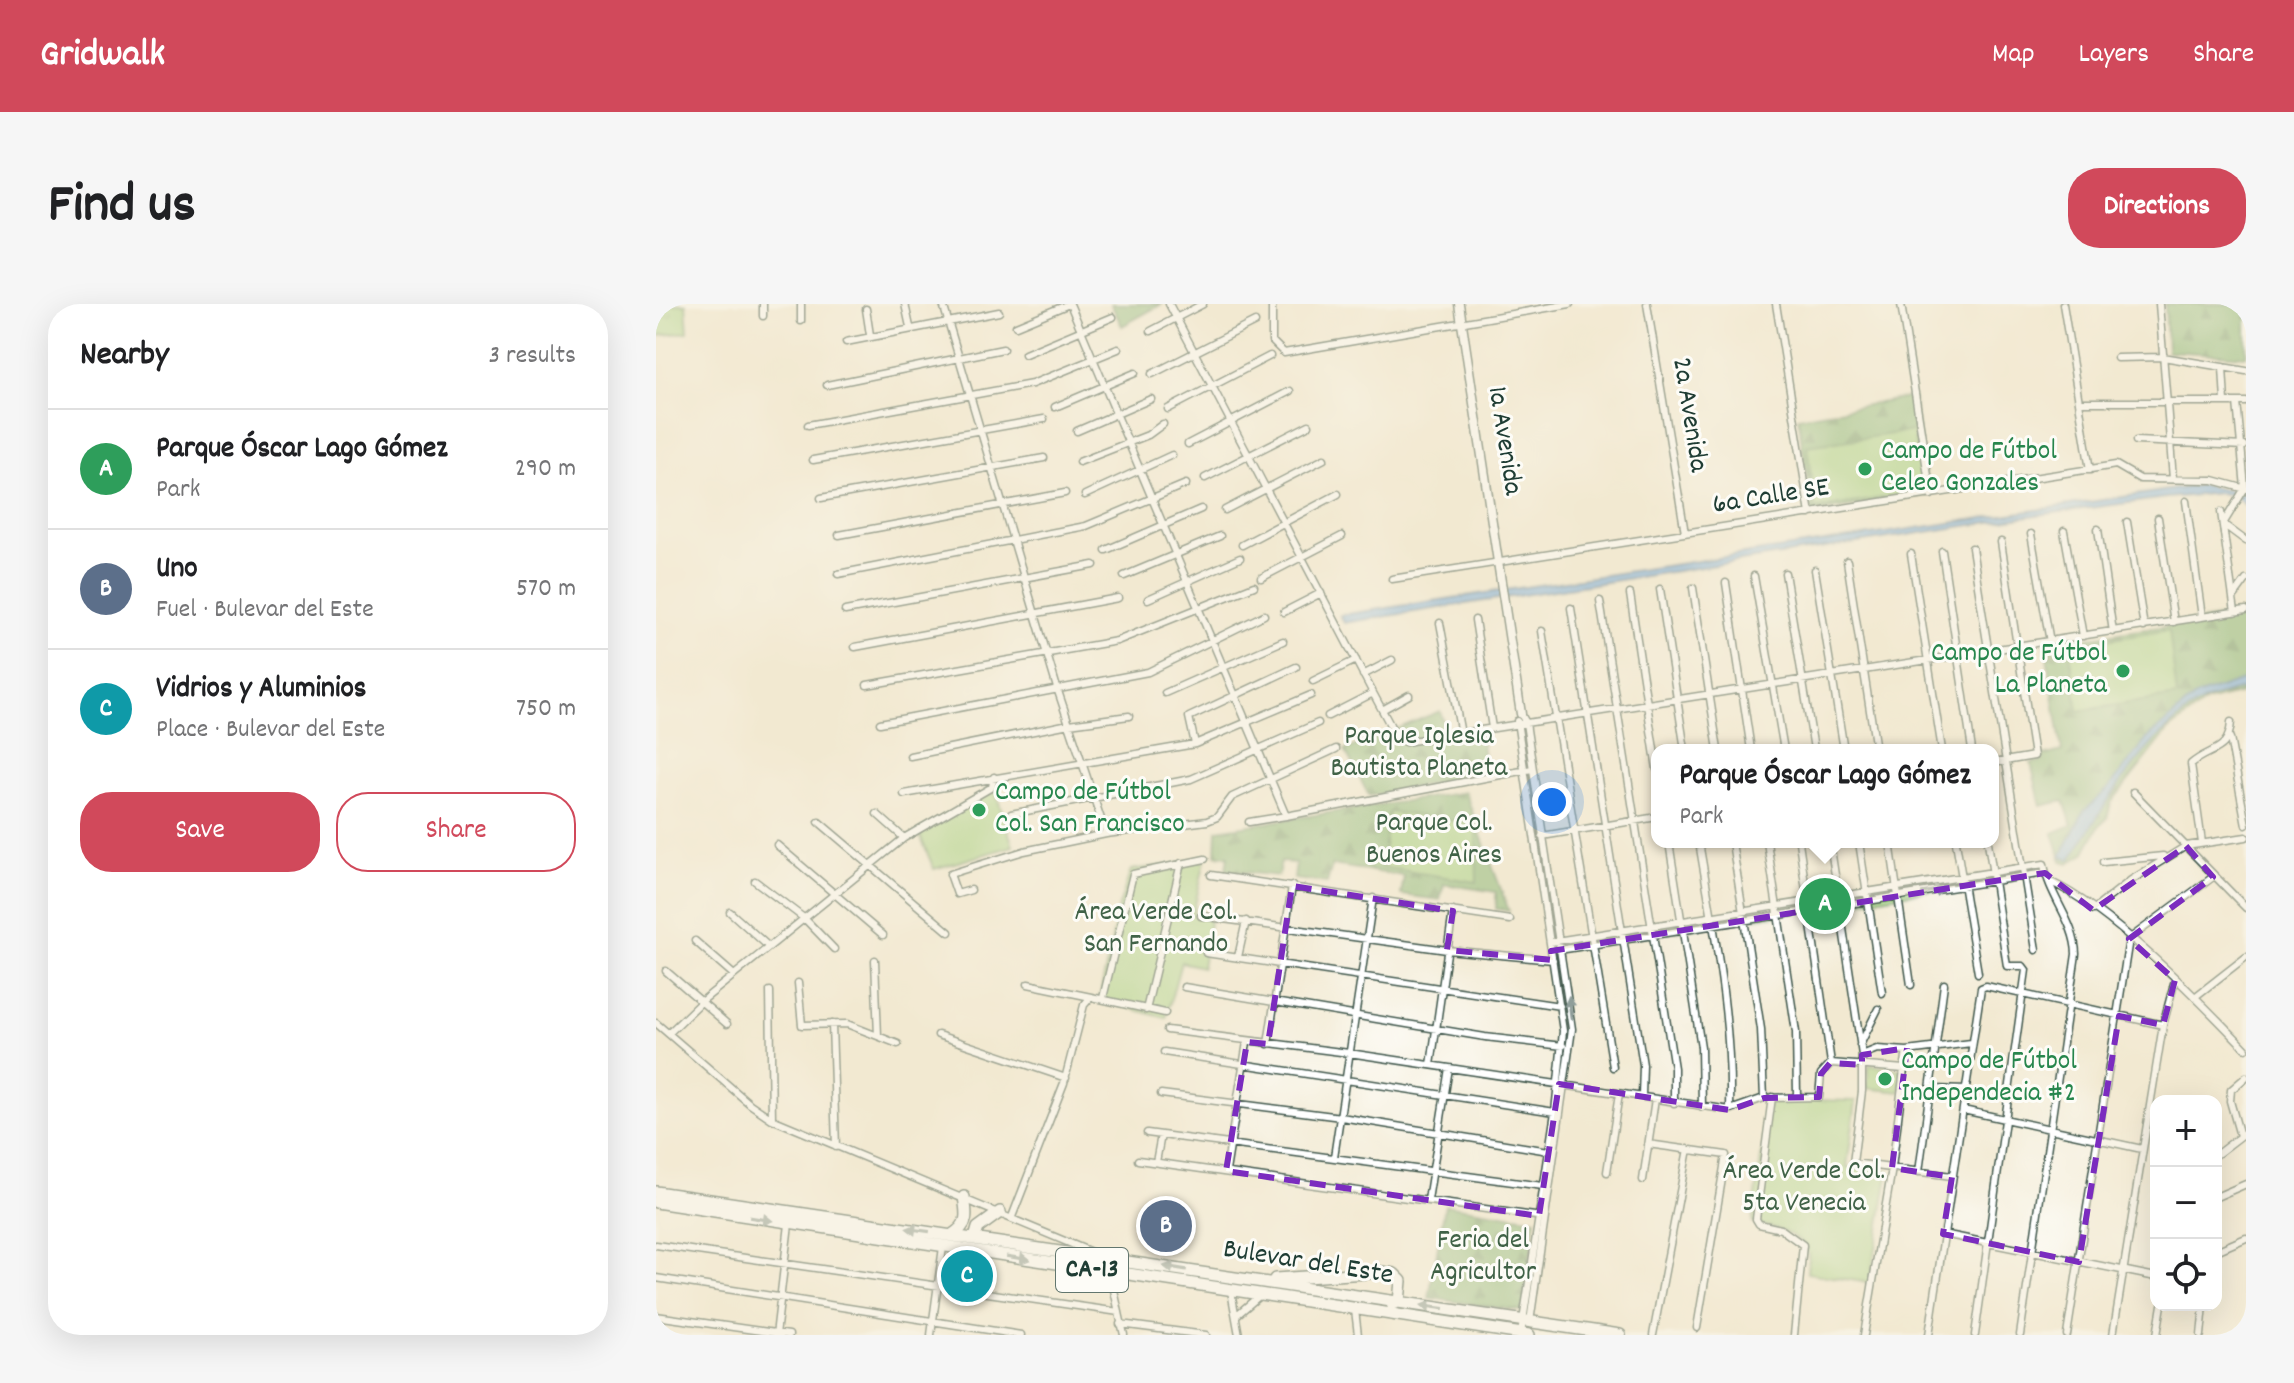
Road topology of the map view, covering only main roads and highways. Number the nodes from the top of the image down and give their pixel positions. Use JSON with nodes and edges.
{"nodes":[{"id":1,"x":656,"y":1192,"type":"edge"},
{"id":2,"x":964,"y":1197,"type":"road end"},
{"id":3,"x":656,"y":1202,"type":"edge"},
{"id":4,"x":1000,"y":1212,"type":"road end"},
{"id":5,"x":967,"y":1220,"type":"junction"},
{"id":6,"x":952,"y":1235,"type":"junction"},
{"id":7,"x":975,"y":1238,"type":"junction"},
{"id":8,"x":978,"y":1252,"type":"junction"},
{"id":9,"x":1254,"y":1281,"type":"junction"},
{"id":10,"x":1399,"y":1302,"type":"junction"},
{"id":11,"x":1309,"y":1303,"type":"junction"},
{"id":12,"x":1526,"y":1328,"type":"edge"},
{"id":13,"x":1475,"y":1331,"type":"edge"},
{"id":14,"x":1620,"y":1335,"type":"edge"}],
"edges":[{"from":6,"to":1,"type":"highway","name":"Bulevar del Este","number":"CA-13","one_way":true},
{"from":2,"to":5,"type":"highway"},
{"from":3,"to":8,"type":"highway","name":"Bulevar del Este","number":"CA-13","one_way":true},
{"from":4,"to":7,"type":"highway"},
{"from":5,"to":6,"type":"highway"},
{"from":5,"to":7,"type":"highway"},
{"from":6,"to":7,"type":"highway","name":"Bulevar del Este","number":"CA-13"},
{"from":7,"to":8,"type":"highway"},
{"from":9,"to":7,"type":"highway","name":"Bulevar del Este","number":"CA-13","one_way":true},
{"from":8,"to":11,"type":"highway","name":"Bulevar del Este","number":"CA-13","one_way":true},
{"from":9,"to":10,"type":"highway","name":"Bulevar del Este","number":"CA-13"},
{"from":9,"to":10,"type":"highway"},
{"from":10,"to":11,"type":"highway"},
{"from":12,"to":10,"type":"highway","name":"Bulevar del Este","number":"CA-13","one_way":true},
{"from":11,"to":13,"type":"highway","name":"Bulevar del Este","number":"CA-13"},
{"from":12,"to":13,"type":"highway","name":"Bulevar del Este","number":"CA-13"},
{"from":12,"to":14,"type":"highway","name":"Bulevar del Este","number":"CA-13"}]}
